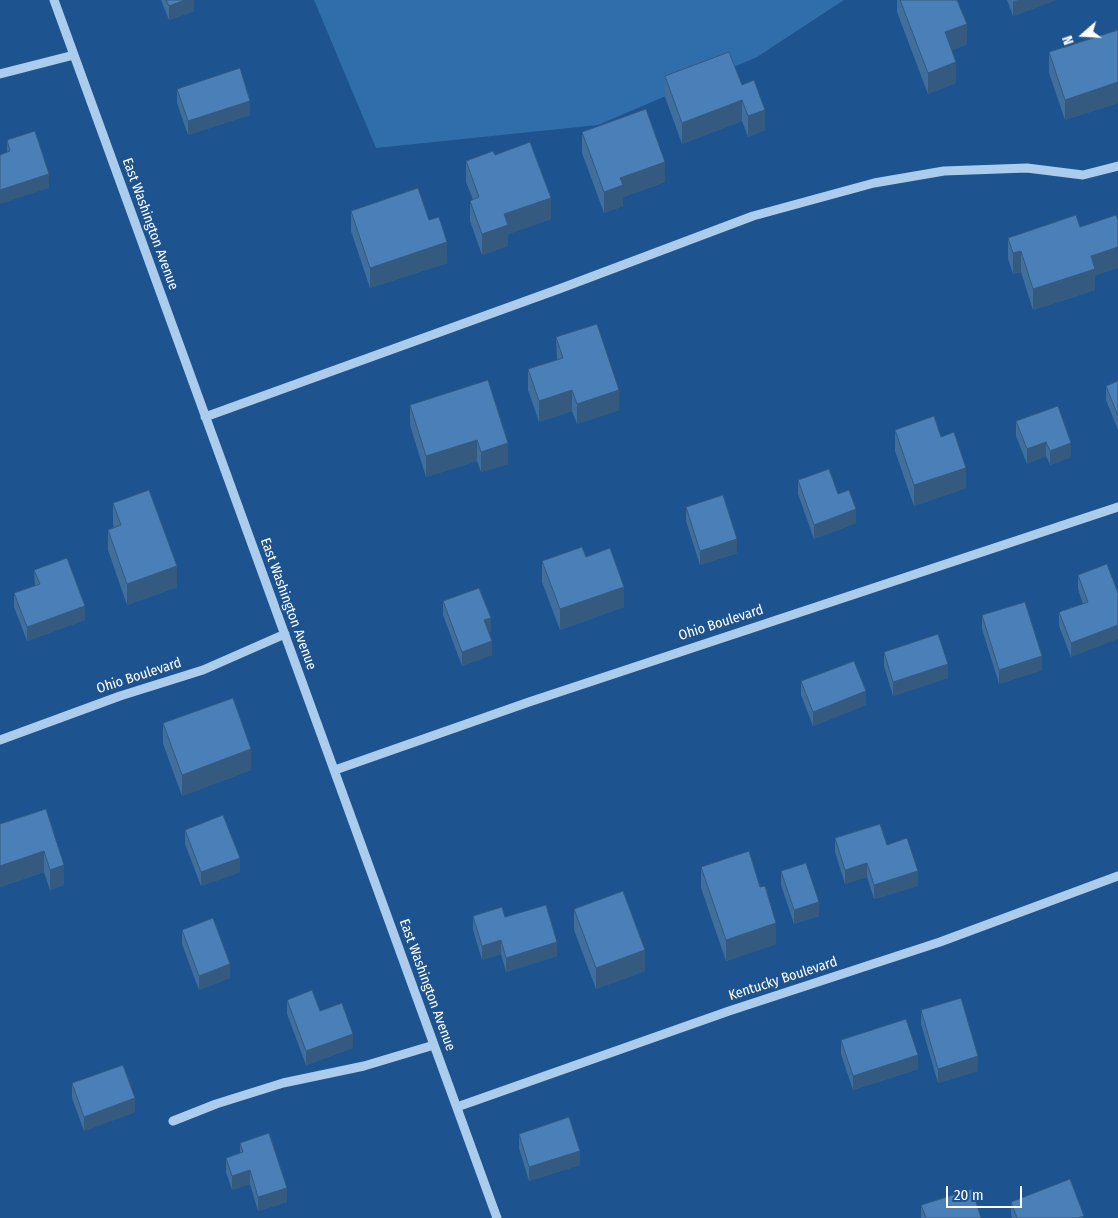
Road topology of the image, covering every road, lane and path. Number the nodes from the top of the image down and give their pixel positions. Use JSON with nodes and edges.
{"nodes":[{"id":1,"x":54,"y":0,"type":"edge"},
{"id":2,"x":74,"y":55,"type":"junction"},
{"id":3,"x":0,"y":74,"type":"edge"},
{"id":4,"x":1118,"y":166,"type":"edge"},
{"id":5,"x":205,"y":417,"type":"junction"},
{"id":6,"x":1118,"y":507,"type":"edge"},
{"id":7,"x":284,"y":634,"type":"junction"},
{"id":8,"x":0,"y":740,"type":"edge"},
{"id":9,"x":334,"y":770,"type":"junction"},
{"id":10,"x":1118,"y":876,"type":"edge"},
{"id":11,"x":434,"y":1045,"type":"junction"},
{"id":12,"x":457,"y":1107,"type":"junction"},
{"id":13,"x":173,"y":1121,"type":"dead end"},
{"id":14,"x":497,"y":1218,"type":"edge"}],
"edges":[{"from":1,"to":2,"type":"street","name":"East Washington Avenue"},
{"from":2,"to":3,"type":"street"},
{"from":2,"to":5,"type":"street","name":"East Washington Avenue"},
{"from":4,"to":5,"type":"street"},
{"from":5,"to":7,"type":"street","name":"East Washington Avenue"},
{"from":6,"to":9,"type":"street","name":"Ohio Boulevard"},
{"from":7,"to":8,"type":"street","name":"Ohio Boulevard"},
{"from":7,"to":9,"type":"street","name":"East Washington Avenue"},
{"from":9,"to":11,"type":"street","name":"East Washington Avenue"},
{"from":10,"to":12,"type":"street","name":"Kentucky Boulevard"},
{"from":11,"to":12,"type":"street","name":"East Washington Avenue"},
{"from":11,"to":13,"type":"street"},
{"from":12,"to":14,"type":"street","name":"East Washington Avenue"}]}
